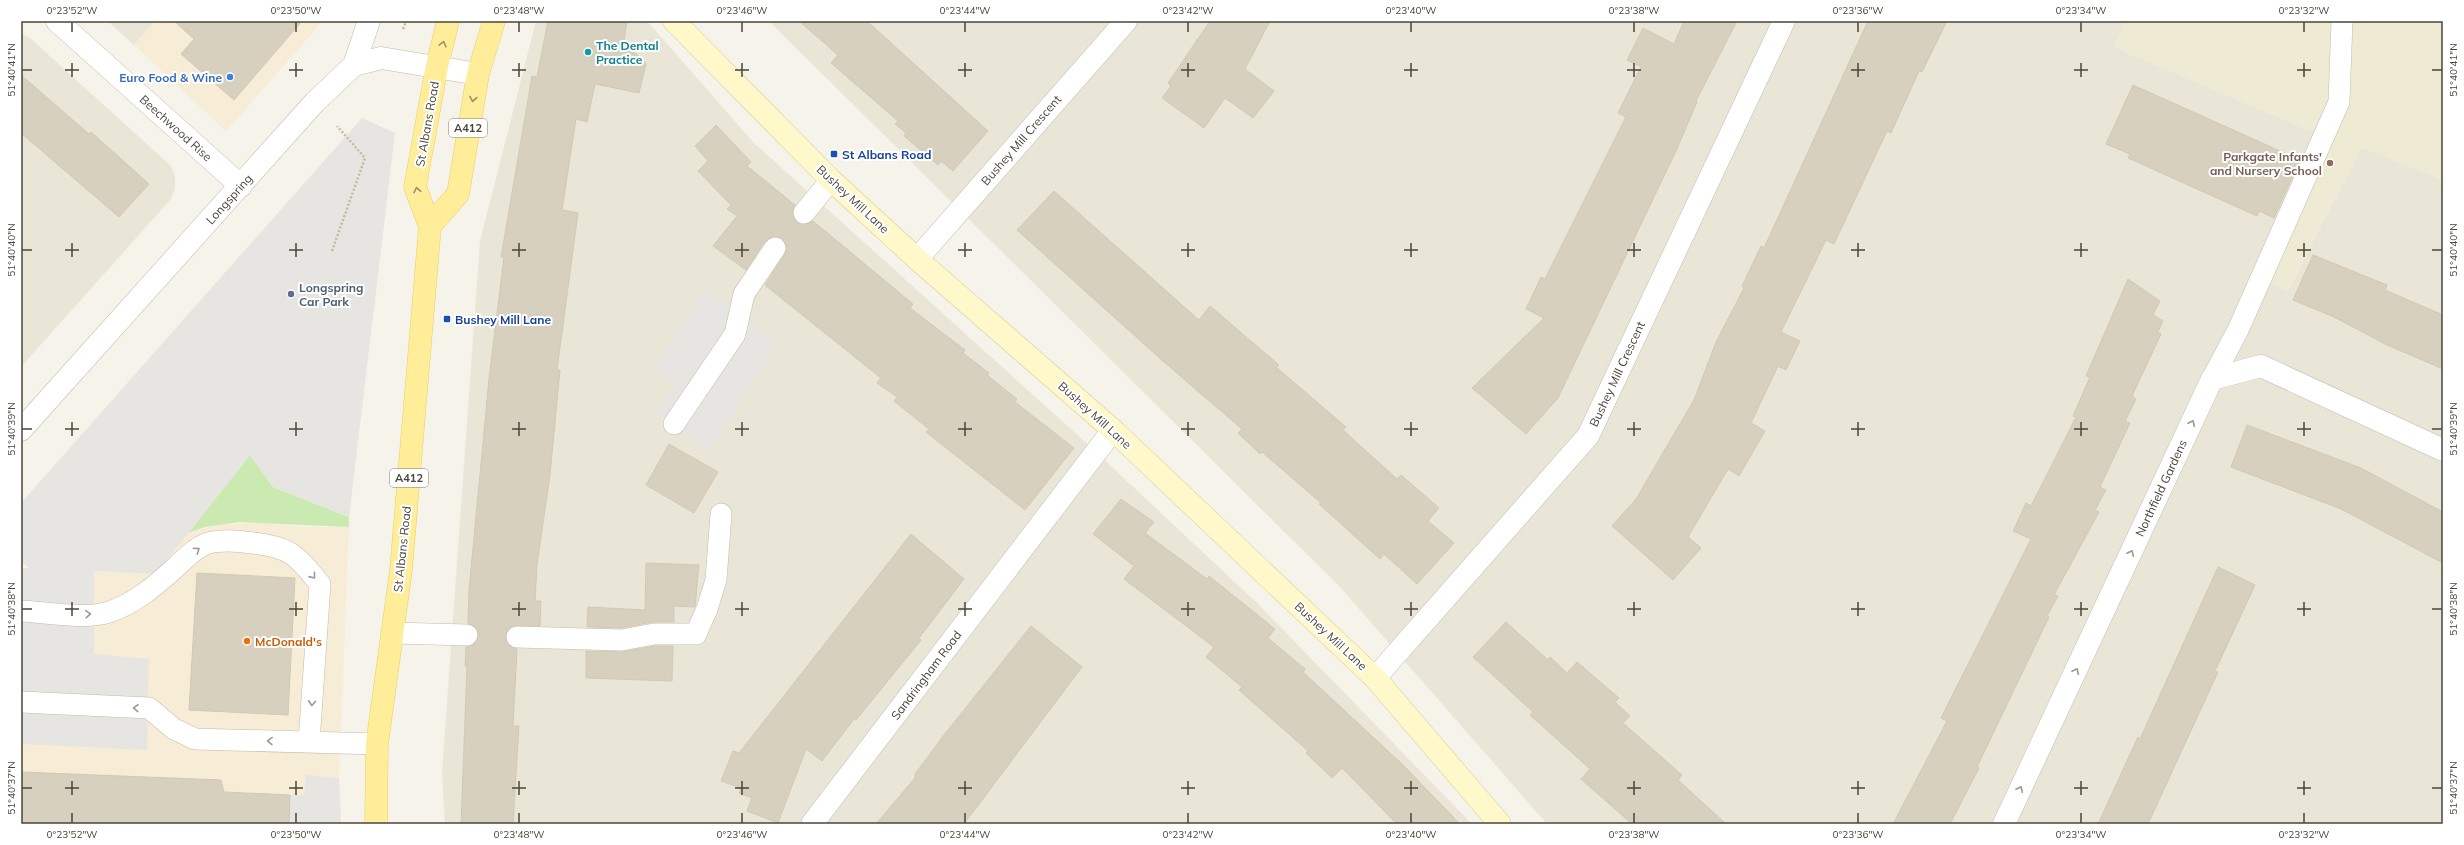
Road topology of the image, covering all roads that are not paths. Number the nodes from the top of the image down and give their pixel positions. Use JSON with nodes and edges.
{"nodes":[{"id":1,"x":57,"y":21,"type":"edge"},
{"id":2,"x":369,"y":21,"type":"edge"},
{"id":3,"x":448,"y":21,"type":"edge"},
{"id":4,"x":494,"y":21,"type":"edge"},
{"id":5,"x":674,"y":21,"type":"edge"},
{"id":6,"x":1126,"y":21,"type":"edge"},
{"id":7,"x":1784,"y":21,"type":"edge"},
{"id":8,"x":2342,"y":21,"type":"edge"},
{"id":9,"x":354,"y":65,"type":"junction"},
{"id":10,"x":438,"y":66,"type":"junction"},
{"id":11,"x":478,"y":74,"type":"junction"},
{"id":12,"x":831,"y":180,"type":"junction"},
{"id":13,"x":241,"y":186,"type":"junction"},
{"id":14,"x":804,"y":213,"type":"dead end"},
{"id":15,"x":430,"y":226,"type":"junction"},
{"id":16,"x":775,"y":248,"type":"dead end"},
{"id":17,"x":917,"y":259,"type":"junction"},
{"id":18,"x":2212,"y":379,"type":"junction"},
{"id":19,"x":674,"y":424,"type":"dead end"},
{"id":20,"x":21,"y":430,"type":"edge"},
{"id":21,"x":1113,"y":430,"type":"junction"},
{"id":22,"x":2443,"y":450,"type":"edge"},
{"id":23,"x":721,"y":514,"type":"dead end"},
{"id":24,"x":21,"y":611,"type":"edge"},
{"id":25,"x":392,"y":633,"type":"junction"},
{"id":26,"x":467,"y":635,"type":"dead end"},
{"id":27,"x":517,"y":636,"type":"dead end"},
{"id":28,"x":1375,"y":678,"type":"junction"},
{"id":29,"x":21,"y":702,"type":"edge"},
{"id":30,"x":309,"y":742,"type":"junction"},
{"id":31,"x":377,"y":744,"type":"junction"},
{"id":32,"x":376,"y":824,"type":"edge"},
{"id":33,"x":812,"y":824,"type":"edge"},
{"id":34,"x":1500,"y":824,"type":"edge"},
{"id":35,"x":2004,"y":824,"type":"edge"}],
"edges":[{"from":1,"to":13,"type":"street","name":"Beechwood Rise"},
{"from":2,"to":9,"type":"street"},
{"from":10,"to":3,"type":"main road","name":"St Albans Road","number":"A412","one_way":true},
{"from":4,"to":11,"type":"main road","number":"A412"},
{"from":5,"to":12,"type":"street","name":"Bushey Mill Lane"},
{"from":6,"to":17,"type":"street","name":"Bushey Mill Crescent"},
{"from":7,"to":28,"type":"street","name":"Bushey Mill Crescent"},
{"from":8,"to":18,"type":"lane"},
{"from":9,"to":10,"type":"street","name":"Longspring"},
{"from":9,"to":13,"type":"street","name":"Longspring"},
{"from":10,"to":11,"type":"street","name":"Longspring"},
{"from":15,"to":10,"type":"main road","name":"St Albans Road","number":"A412","one_way":true},
{"from":11,"to":15,"type":"main road","number":"A412","one_way":true},
{"from":12,"to":14,"type":"lane"},
{"from":12,"to":17,"type":"street","name":"Bushey Mill Lane"},
{"from":13,"to":20,"type":"street","name":"Longspring"},
{"from":15,"to":25,"type":"main road","name":"St Albans Road","number":"A412"},
{"from":16,"to":19,"type":"lane"},
{"from":17,"to":21,"type":"street","name":"Bushey Mill Lane"},
{"from":18,"to":22,"type":"street"},
{"from":35,"to":18,"type":"street","name":"Northfield Gardens","one_way":true},
{"from":21,"to":28,"type":"street","name":"Bushey Mill Lane"},
{"from":21,"to":33,"type":"street","name":"Sandringham Road"},
{"from":23,"to":27,"type":"lane"},
{"from":24,"to":30,"type":"lane","one_way":true},
{"from":25,"to":26,"type":"lane"},
{"from":25,"to":31,"type":"main road","name":"St Albans Road","number":"A412"},
{"from":28,"to":34,"type":"street","name":"Bushey Mill Lane"},
{"from":30,"to":29,"type":"lane","one_way":true},
{"from":30,"to":31,"type":"lane"},
{"from":31,"to":32,"type":"main road","name":"St Albans Road","number":"A412"}]}
